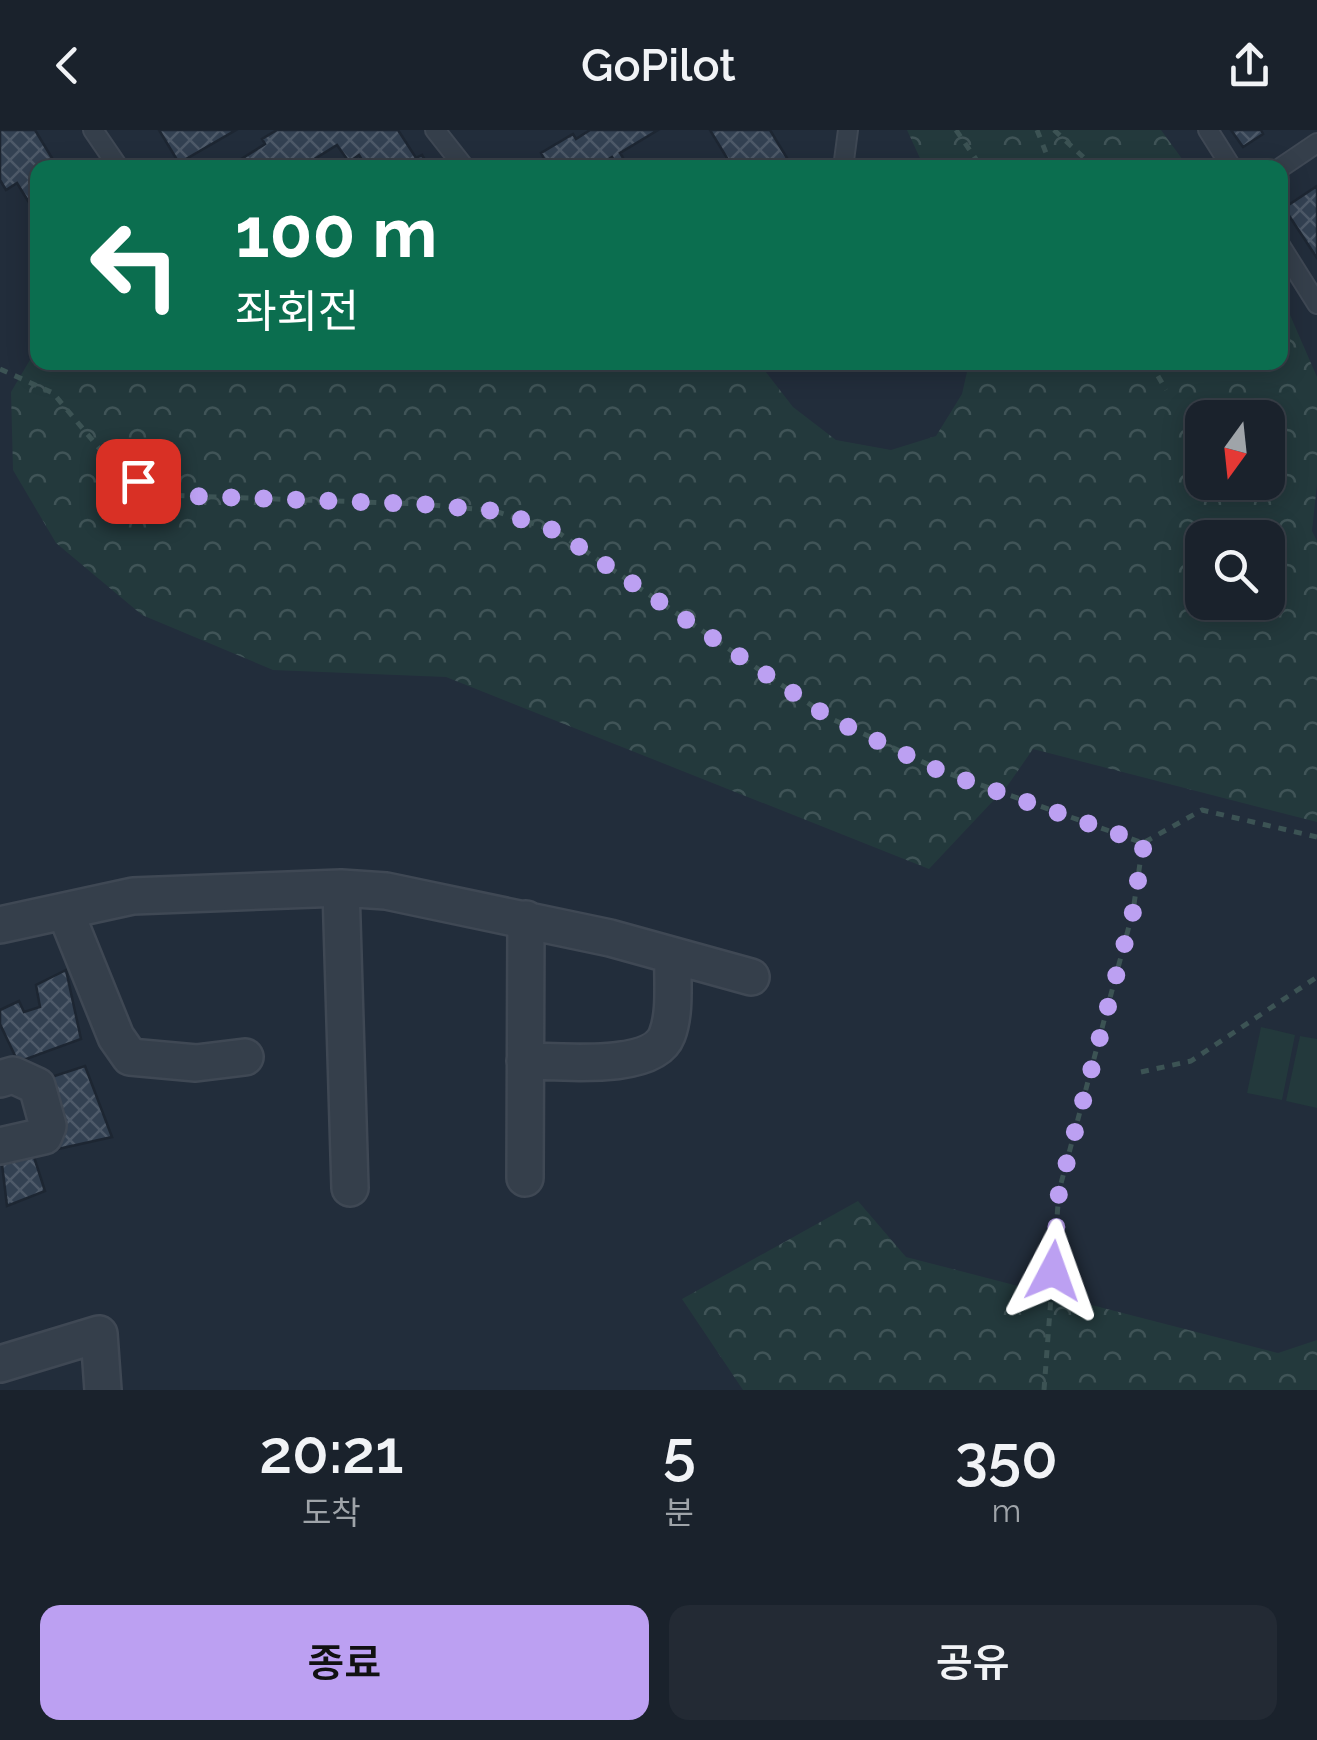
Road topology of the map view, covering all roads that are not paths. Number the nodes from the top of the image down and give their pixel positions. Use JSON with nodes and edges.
{"nodes":[{"id":1,"x":93,"y":130,"type":"edge"},
{"id":2,"x":435,"y":130,"type":"edge"},
{"id":3,"x":848,"y":130,"type":"edge"},
{"id":4,"x":1208,"y":130,"type":"edge"},
{"id":5,"x":1317,"y":143,"type":"edge"},
{"id":6,"x":114,"y":160,"type":"edge"},
{"id":7,"x":459,"y":160,"type":"edge"},
{"id":8,"x":844,"y":160,"type":"edge"},
{"id":9,"x":1227,"y":160,"type":"edge"},
{"id":10,"x":1288,"y":163,"type":"edge"},
{"id":11,"x":1288,"y":258,"type":"edge"},
{"id":12,"x":1317,"y":303,"type":"edge"},
{"id":13,"x":341,"y":888,"type":"junction"},
{"id":14,"x":65,"y":911,"type":"junction"},
{"id":15,"x":526,"y":919,"type":"junction"},
{"id":16,"x":0,"y":924,"type":"edge"},
{"id":17,"x":673,"y":956,"type":"junction"},
{"id":18,"x":751,"y":977,"type":"dead end"},
{"id":19,"x":246,"y":1057,"type":"dead end"},
{"id":20,"x":525,"y":1061,"type":"junction"},
{"id":21,"x":0,"y":1078,"type":"edge"},
{"id":22,"x":0,"y":1146,"type":"edge"},
{"id":23,"x":525,"y":1178,"type":"dead end"},
{"id":24,"x":350,"y":1188,"type":"dead end"},
{"id":25,"x":0,"y":1364,"type":"edge"},
{"id":26,"x":103,"y":1390,"type":"edge"}],
"edges":[{"from":1,"to":6,"type":"lane"},
{"from":2,"to":7,"type":"lane"},
{"from":3,"to":8,"type":"lane"},
{"from":4,"to":9,"type":"lane"},
{"from":5,"to":10,"type":"lane"},
{"from":11,"to":12,"type":"lane"},
{"from":13,"to":14,"type":"street"},
{"from":13,"to":15,"type":"street"},
{"from":13,"to":24,"type":"street"},
{"from":14,"to":16,"type":"street"},
{"from":14,"to":19,"type":"street"},
{"from":15,"to":17,"type":"street"},
{"from":15,"to":20,"type":"street"},
{"from":17,"to":18,"type":"street"},
{"from":17,"to":20,"type":"street"},
{"from":20,"to":23,"type":"street"},
{"from":21,"to":22,"type":"street"},
{"from":25,"to":26,"type":"street"}]}
